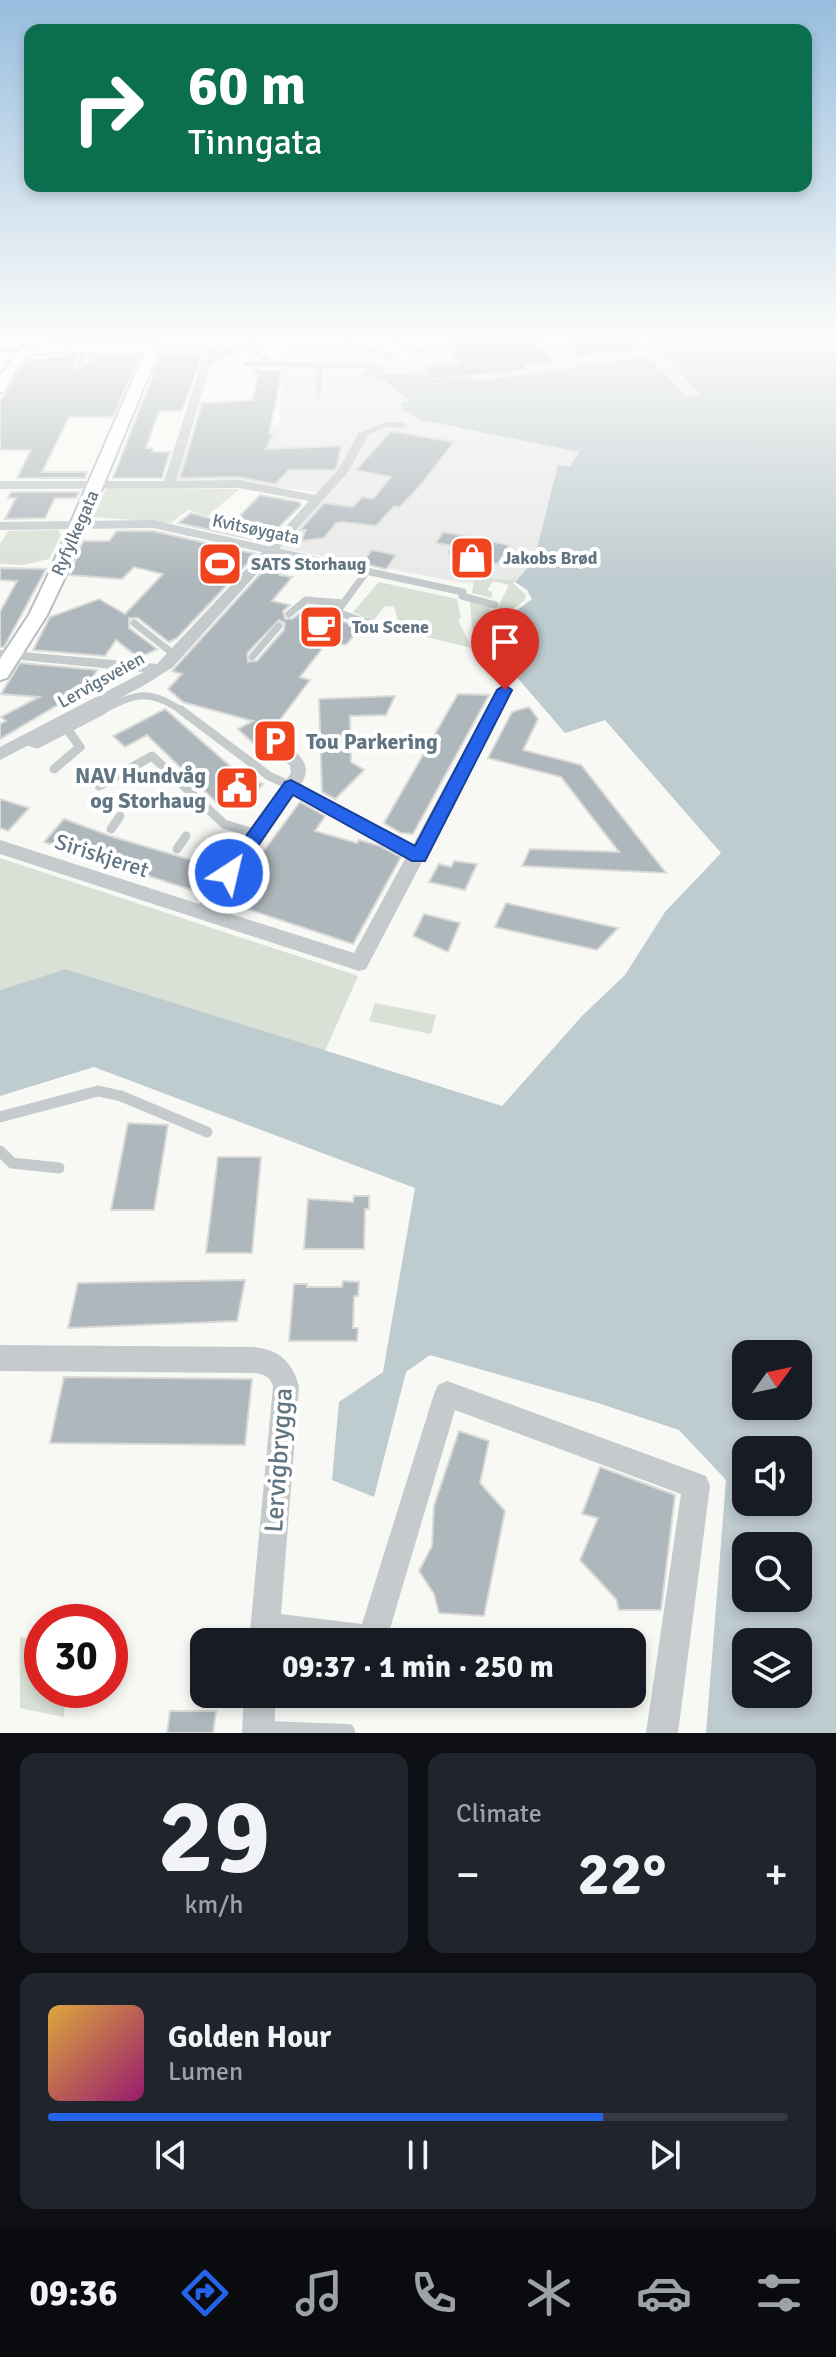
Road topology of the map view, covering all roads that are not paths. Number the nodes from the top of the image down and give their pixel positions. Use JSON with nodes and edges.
{"nodes":[{"id":1,"x":121,"y":421,"type":"edge"},
{"id":2,"x":188,"y":421,"type":"edge"},
{"id":3,"x":403,"y":425,"type":"dead end"},
{"id":4,"x":363,"y":434,"type":"joint"},
{"id":5,"x":169,"y":483,"type":"junction"},
{"id":6,"x":0,"y":485,"type":"edge"},
{"id":7,"x":96,"y":485,"type":"junction"},
{"id":8,"x":316,"y":499,"type":"junction"},
{"id":9,"x":79,"y":525,"type":"junction"},
{"id":10,"x":0,"y":526,"type":"edge"},
{"id":11,"x":269,"y":550,"type":"junction"},
{"id":12,"x":367,"y":571,"type":"junction"},
{"id":13,"x":342,"y":603,"type":"junction"},
{"id":14,"x":495,"y":605,"type":"dead end"},
{"id":15,"x":289,"y":614,"type":"dead end"},
{"id":16,"x":134,"y":623,"type":"dead end"},
{"id":17,"x":279,"y":626,"type":"dead end"},
{"id":18,"x":391,"y":631,"type":"dead end"},
{"id":19,"x":7,"y":654,"type":"edge"},
{"id":20,"x":176,"y":656,"type":"junction"},
{"id":21,"x":252,"y":657,"type":"dead end"},
{"id":22,"x":163,"y":671,"type":"junction"},
{"id":23,"x":0,"y":674,"type":"edge"},
{"id":24,"x":509,"y":697,"type":"dead end"},
{"id":25,"x":67,"y":729,"type":"junction"},
{"id":26,"x":26,"y":740,"type":"junction"},
{"id":27,"x":275,"y":741,"type":"dead end"},
{"id":28,"x":0,"y":754,"type":"edge"},
{"id":29,"x":54,"y":769,"type":"dead end"},
{"id":30,"x":99,"y":786,"type":"dead end"},
{"id":31,"x":291,"y":786,"type":"junction"},
{"id":32,"x":120,"y":816,"type":"dead end"},
{"id":33,"x":111,"y":829,"type":"dead end"},
{"id":34,"x":257,"y":834,"type":"junction"},
{"id":35,"x":186,"y":836,"type":"dead end"},
{"id":36,"x":0,"y":847,"type":"edge"},
{"id":37,"x":177,"y":849,"type":"dead end"},
{"id":38,"x":419,"y":856,"type":"junction"},
{"id":39,"x":203,"y":912,"type":"junction"},
{"id":40,"x":0,"y":1117,"type":"edge"},
{"id":41,"x":207,"y":1132,"type":"dead end"},
{"id":42,"x":0,"y":1151,"type":"edge"},
{"id":43,"x":59,"y":1168,"type":"dead end"},
{"id":44,"x":0,"y":1358,"type":"edge"},
{"id":45,"x":265,"y":1628,"type":"edge"},
{"id":46,"x":376,"y":1628,"type":"edge"},
{"id":47,"x":259,"y":1708,"type":"edge"},
{"id":48,"x":258,"y":1730,"type":"edge"},
{"id":49,"x":348,"y":1731,"type":"dead end"},
{"id":50,"x":662,"y":1733,"type":"edge"}],
"edges":[{"from":1,"to":7,"type":"street","name":"Ryfylkegata"},
{"from":2,"to":5,"type":"street"},
{"from":3,"to":4,"type":"lane","name":"Lervigsveien"},
{"from":4,"to":8,"type":"street","name":"Lervigsveien"},
{"from":5,"to":7,"type":"street"},
{"from":5,"to":8,"type":"street"},
{"from":6,"to":7,"type":"street"},
{"from":7,"to":9,"type":"street","name":"Ryfylkegata"},
{"from":8,"to":11,"type":"street","name":"Lervigsveien"},
{"from":9,"to":10,"type":"street","name":"Kvitsøygata"},
{"from":9,"to":11,"type":"street","name":"Kvitsøygata"},
{"from":9,"to":19,"type":"street","name":"Ryfylkegata"},
{"from":11,"to":12,"type":"lane","name":"Kvitsøygata"},
{"from":11,"to":20,"type":"street","name":"Lervigsveien"},
{"from":12,"to":13,"type":"lane"},
{"from":12,"to":14,"type":"lane","name":"Kvitsøygata"},
{"from":13,"to":15,"type":"lane"},
{"from":13,"to":18,"type":"lane"},
{"from":16,"to":20,"type":"lane"},
{"from":17,"to":21,"type":"lane"},
{"from":19,"to":22,"type":"street"},
{"from":19,"to":23,"type":"street","name":"Ryfylkegata"},
{"from":20,"to":22,"type":"street","name":"Lervigsveien"},
{"from":22,"to":26,"type":"street","name":"Lervigsveien"},
{"from":24,"to":38,"type":"street","name":"Siriskjeret"},
{"from":25,"to":26,"type":"lane"},
{"from":25,"to":29,"type":"lane"},
{"from":25,"to":31,"type":"lane"},
{"from":26,"to":28,"type":"street","name":"Lervigsveien"},
{"from":27,"to":31,"type":"street"},
{"from":30,"to":34,"type":"lane"},
{"from":31,"to":34,"type":"street"},
{"from":31,"to":38,"type":"street"},
{"from":32,"to":33,"type":"lane"},
{"from":34,"to":39,"type":"street"},
{"from":35,"to":37,"type":"lane"},
{"from":36,"to":39,"type":"street","name":"Siriskjeret"},
{"from":38,"to":39,"type":"street","name":"Siriskjeret"},
{"from":40,"to":41,"type":"lane"},
{"from":42,"to":43,"type":"lane"},
{"from":44,"to":45,"type":"street","name":"Lervigbrygga"},
{"from":46,"to":50,"type":"street"},
{"from":47,"to":48,"type":"street"},
{"from":48,"to":49,"type":"lane"}]}
